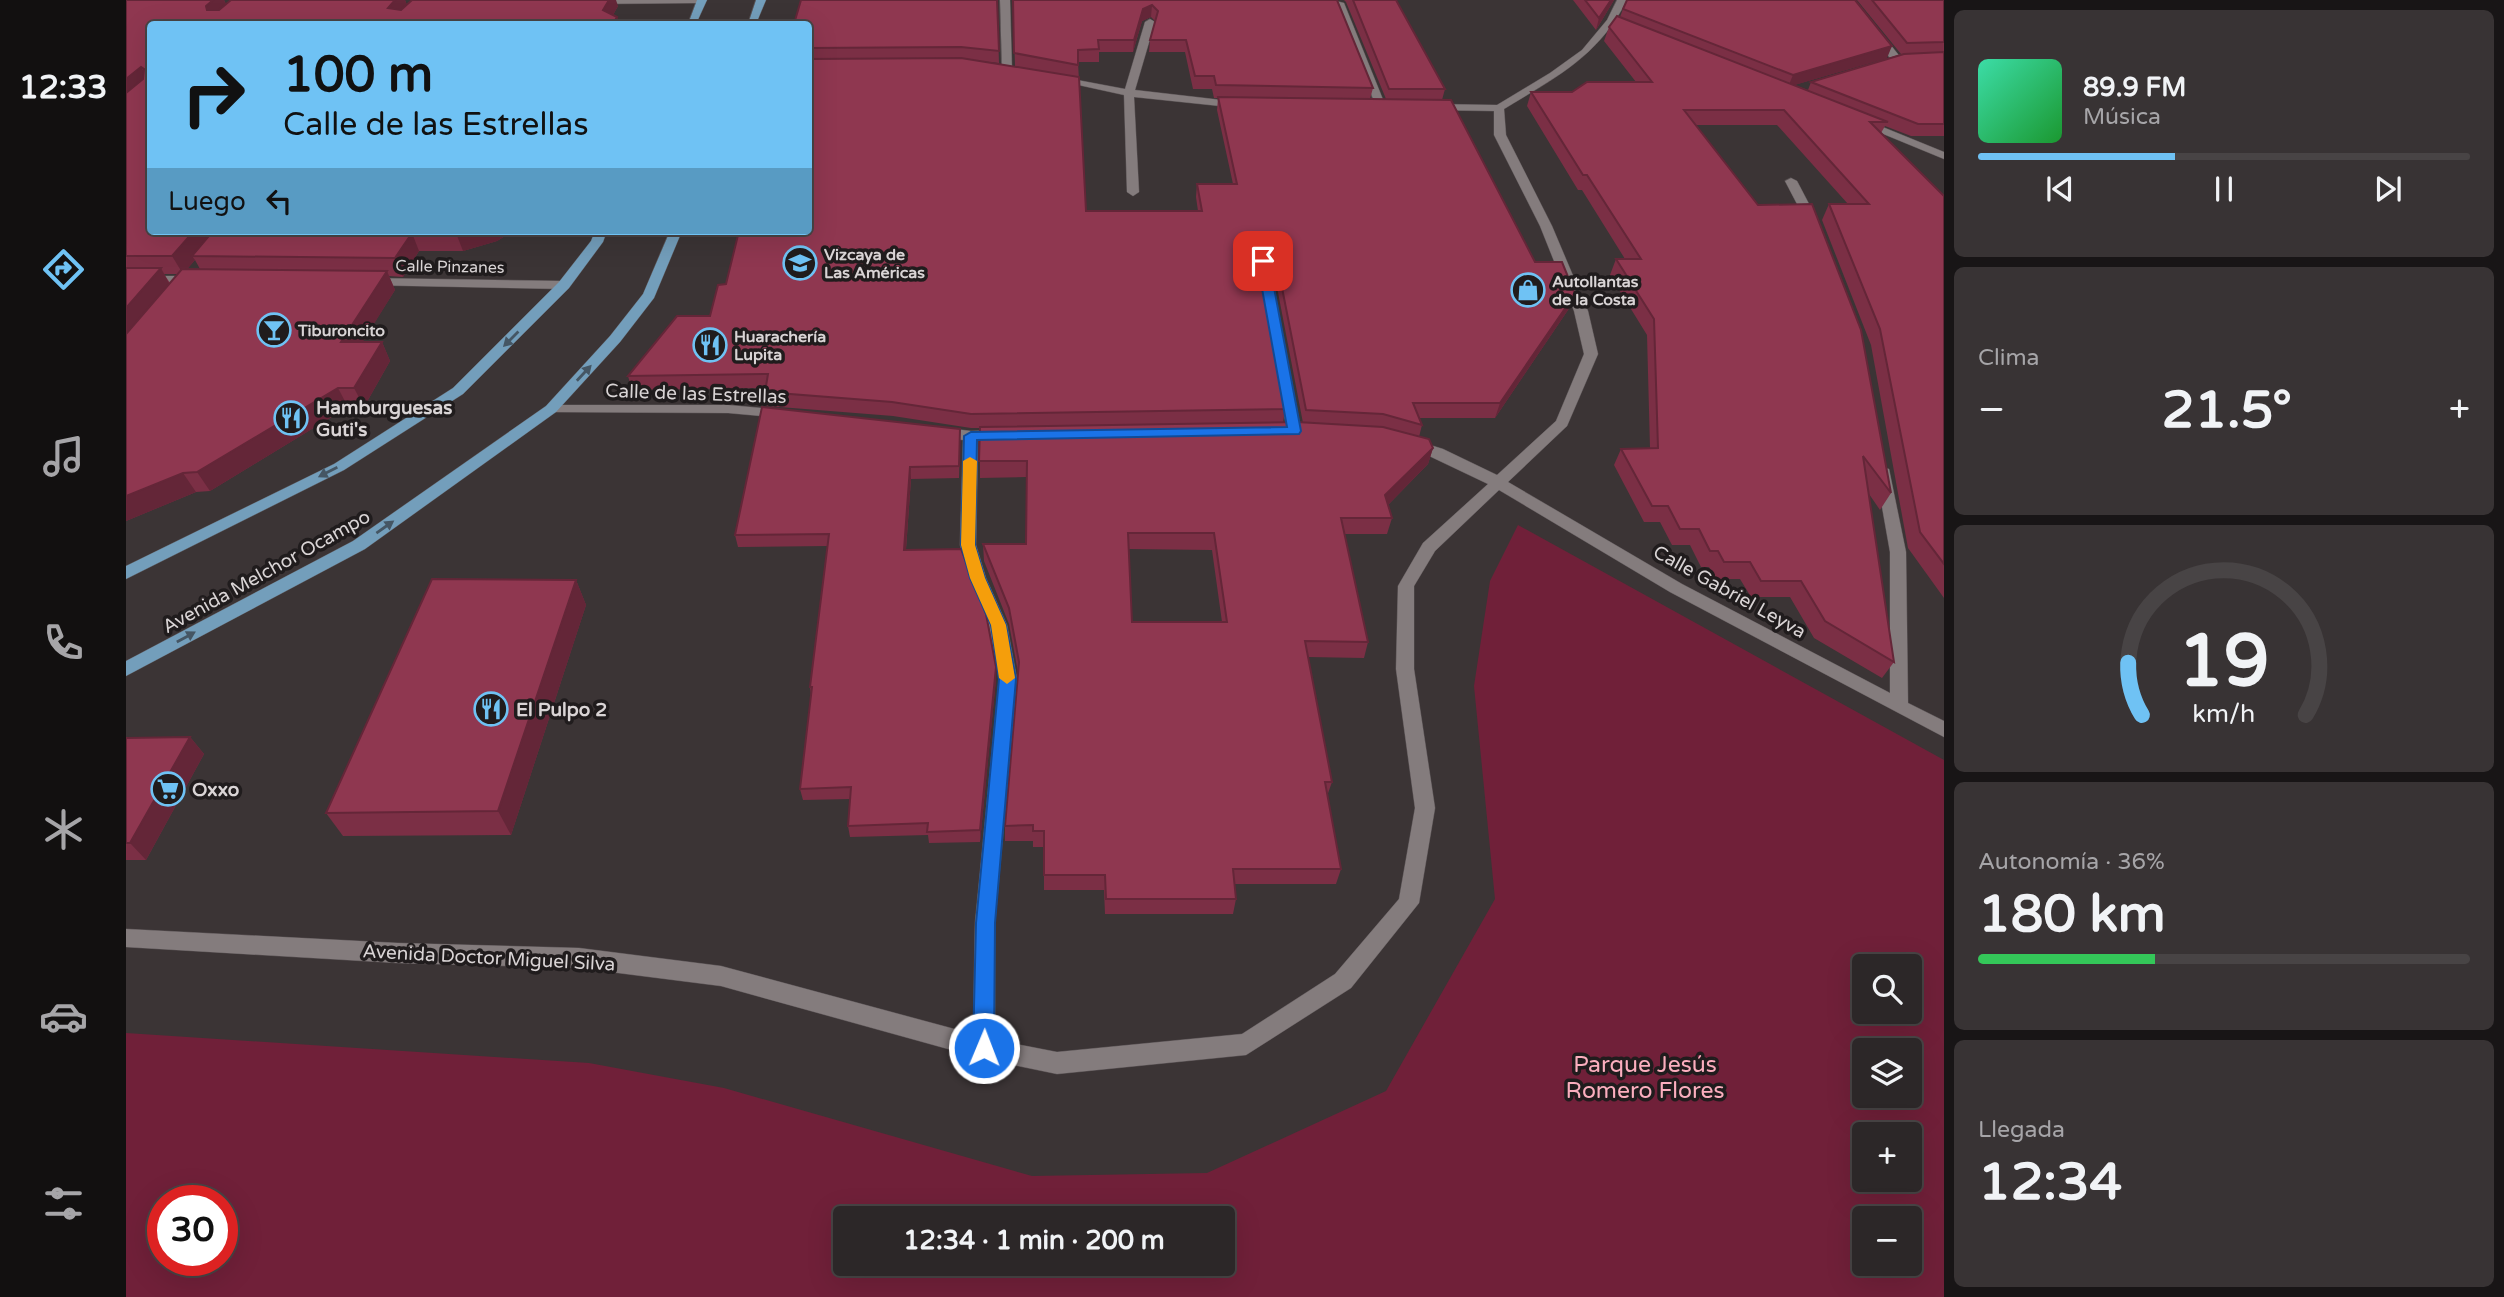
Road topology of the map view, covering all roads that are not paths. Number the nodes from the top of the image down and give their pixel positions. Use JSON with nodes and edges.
{"nodes":[{"id":1,"x":702,"y":0,"type":"edge"},
{"id":2,"x":761,"y":0,"type":"edge"},
{"id":3,"x":1005,"y":0,"type":"edge"},
{"id":4,"x":1622,"y":0,"type":"edge"},
{"id":5,"x":1837,"y":0,"type":"edge"},
{"id":6,"x":1850,"y":0,"type":"edge"},
{"id":7,"x":579,"y":1,"type":"edge"},
{"id":8,"x":1339,"y":3,"type":"edge"},
{"id":9,"x":693,"y":21,"type":"edge"},
{"id":10,"x":753,"y":21,"type":"edge"},
{"id":11,"x":1150,"y":22,"type":"edge"},
{"id":12,"x":1884,"y":64,"type":"edge"},
{"id":13,"x":1006,"y":70,"type":"edge"},
{"id":14,"x":1037,"y":76,"type":"edge"},
{"id":15,"x":1129,"y":93,"type":"junction"},
{"id":16,"x":1252,"y":105,"type":"edge"},
{"id":17,"x":1368,"y":107,"type":"edge"},
{"id":18,"x":1381,"y":107,"type":"junction"},
{"id":19,"x":1394,"y":107,"type":"edge"},
{"id":20,"x":1420,"y":107,"type":"edge"},
{"id":21,"x":1499,"y":108,"type":"junction"},
{"id":22,"x":1855,"y":119,"type":"edge"},
{"id":23,"x":1944,"y":156,"type":"edge"},
{"id":24,"x":1791,"y":181,"type":"dead end"},
{"id":25,"x":1133,"y":191,"type":"dead end"},
{"id":26,"x":600,"y":235,"type":"edge"},
{"id":27,"x":674,"y":235,"type":"edge"},
{"id":28,"x":1821,"y":241,"type":"edge"},
{"id":29,"x":1263,"y":261,"type":"edge"},
{"id":30,"x":126,"y":280,"type":"edge"},
{"id":31,"x":216,"y":280,"type":"edge"},
{"id":32,"x":355,"y":282,"type":"edge"},
{"id":33,"x":564,"y":285,"type":"junction"},
{"id":34,"x":551,"y":409,"type":"junction"},
{"id":35,"x":797,"y":415,"type":"edge"},
{"id":36,"x":918,"y":428,"type":"edge"},
{"id":37,"x":1294,"y":431,"type":"edge"},
{"id":38,"x":1024,"y":435,"type":"edge"},
{"id":39,"x":971,"y":436,"type":"junction"},
{"id":40,"x":1391,"y":439,"type":"edge"},
{"id":41,"x":1882,"y":461,"type":"edge"},
{"id":42,"x":1499,"y":483,"type":"junction"},
{"id":43,"x":126,"y":573,"type":"edge"},
{"id":44,"x":126,"y":669,"type":"edge"},
{"id":45,"x":1899,"y":706,"type":"junction"},
{"id":46,"x":1944,"y":730,"type":"edge"},
{"id":47,"x":126,"y":938,"type":"edge"},
{"id":48,"x":984,"y":1048,"type":"junction"}],
"edges":[{"from":1,"to":7,"type":"street"},
{"from":1,"to":9,"type":"main road"},
{"from":2,"to":10,"type":"main road"},
{"from":3,"to":13,"type":"street"},
{"from":4,"to":21,"type":"street"},
{"from":5,"to":6,"type":"street"},
{"from":6,"to":12,"type":"street"},
{"from":8,"to":18,"type":"street"},
{"from":11,"to":15,"type":"street"},
{"from":14,"to":15,"type":"street"},
{"from":15,"to":16,"type":"street"},
{"from":15,"to":25,"type":"street"},
{"from":17,"to":18,"type":"street"},
{"from":18,"to":19,"type":"street"},
{"from":20,"to":21,"type":"street"},
{"from":21,"to":42,"type":"street","name":"Avenida Doctor Miguel Silva"},
{"from":22,"to":23,"type":"street"},
{"from":24,"to":28,"type":"street"},
{"from":26,"to":33,"type":"main road"},
{"from":34,"to":27,"type":"main road","name":"Avenida Melchor Ocampo","one_way":true},
{"from":29,"to":37,"type":"street"},
{"from":30,"to":31,"type":"street"},
{"from":32,"to":33,"type":"street","name":"Calle Pinzanes"},
{"from":33,"to":43,"type":"main road","one_way":true},
{"from":34,"to":35,"type":"street","name":"Calle de las Estrellas"},
{"from":44,"to":34,"type":"main road","name":"Avenida Melchor Ocampo","one_way":true},
{"from":36,"to":39,"type":"street"},
{"from":38,"to":39,"type":"street"},
{"from":39,"to":48,"type":"street"},
{"from":40,"to":42,"type":"street"},
{"from":41,"to":45,"type":"street"},
{"from":42,"to":45,"type":"street","name":"Calle Gabriel Leyva"},
{"from":42,"to":48,"type":"street","name":"Avenida Doctor Miguel Silva"},
{"from":45,"to":46,"type":"street","name":"Calle Gabriel Leyva"},
{"from":47,"to":48,"type":"street","name":"Avenida Doctor Miguel Silva"}]}
